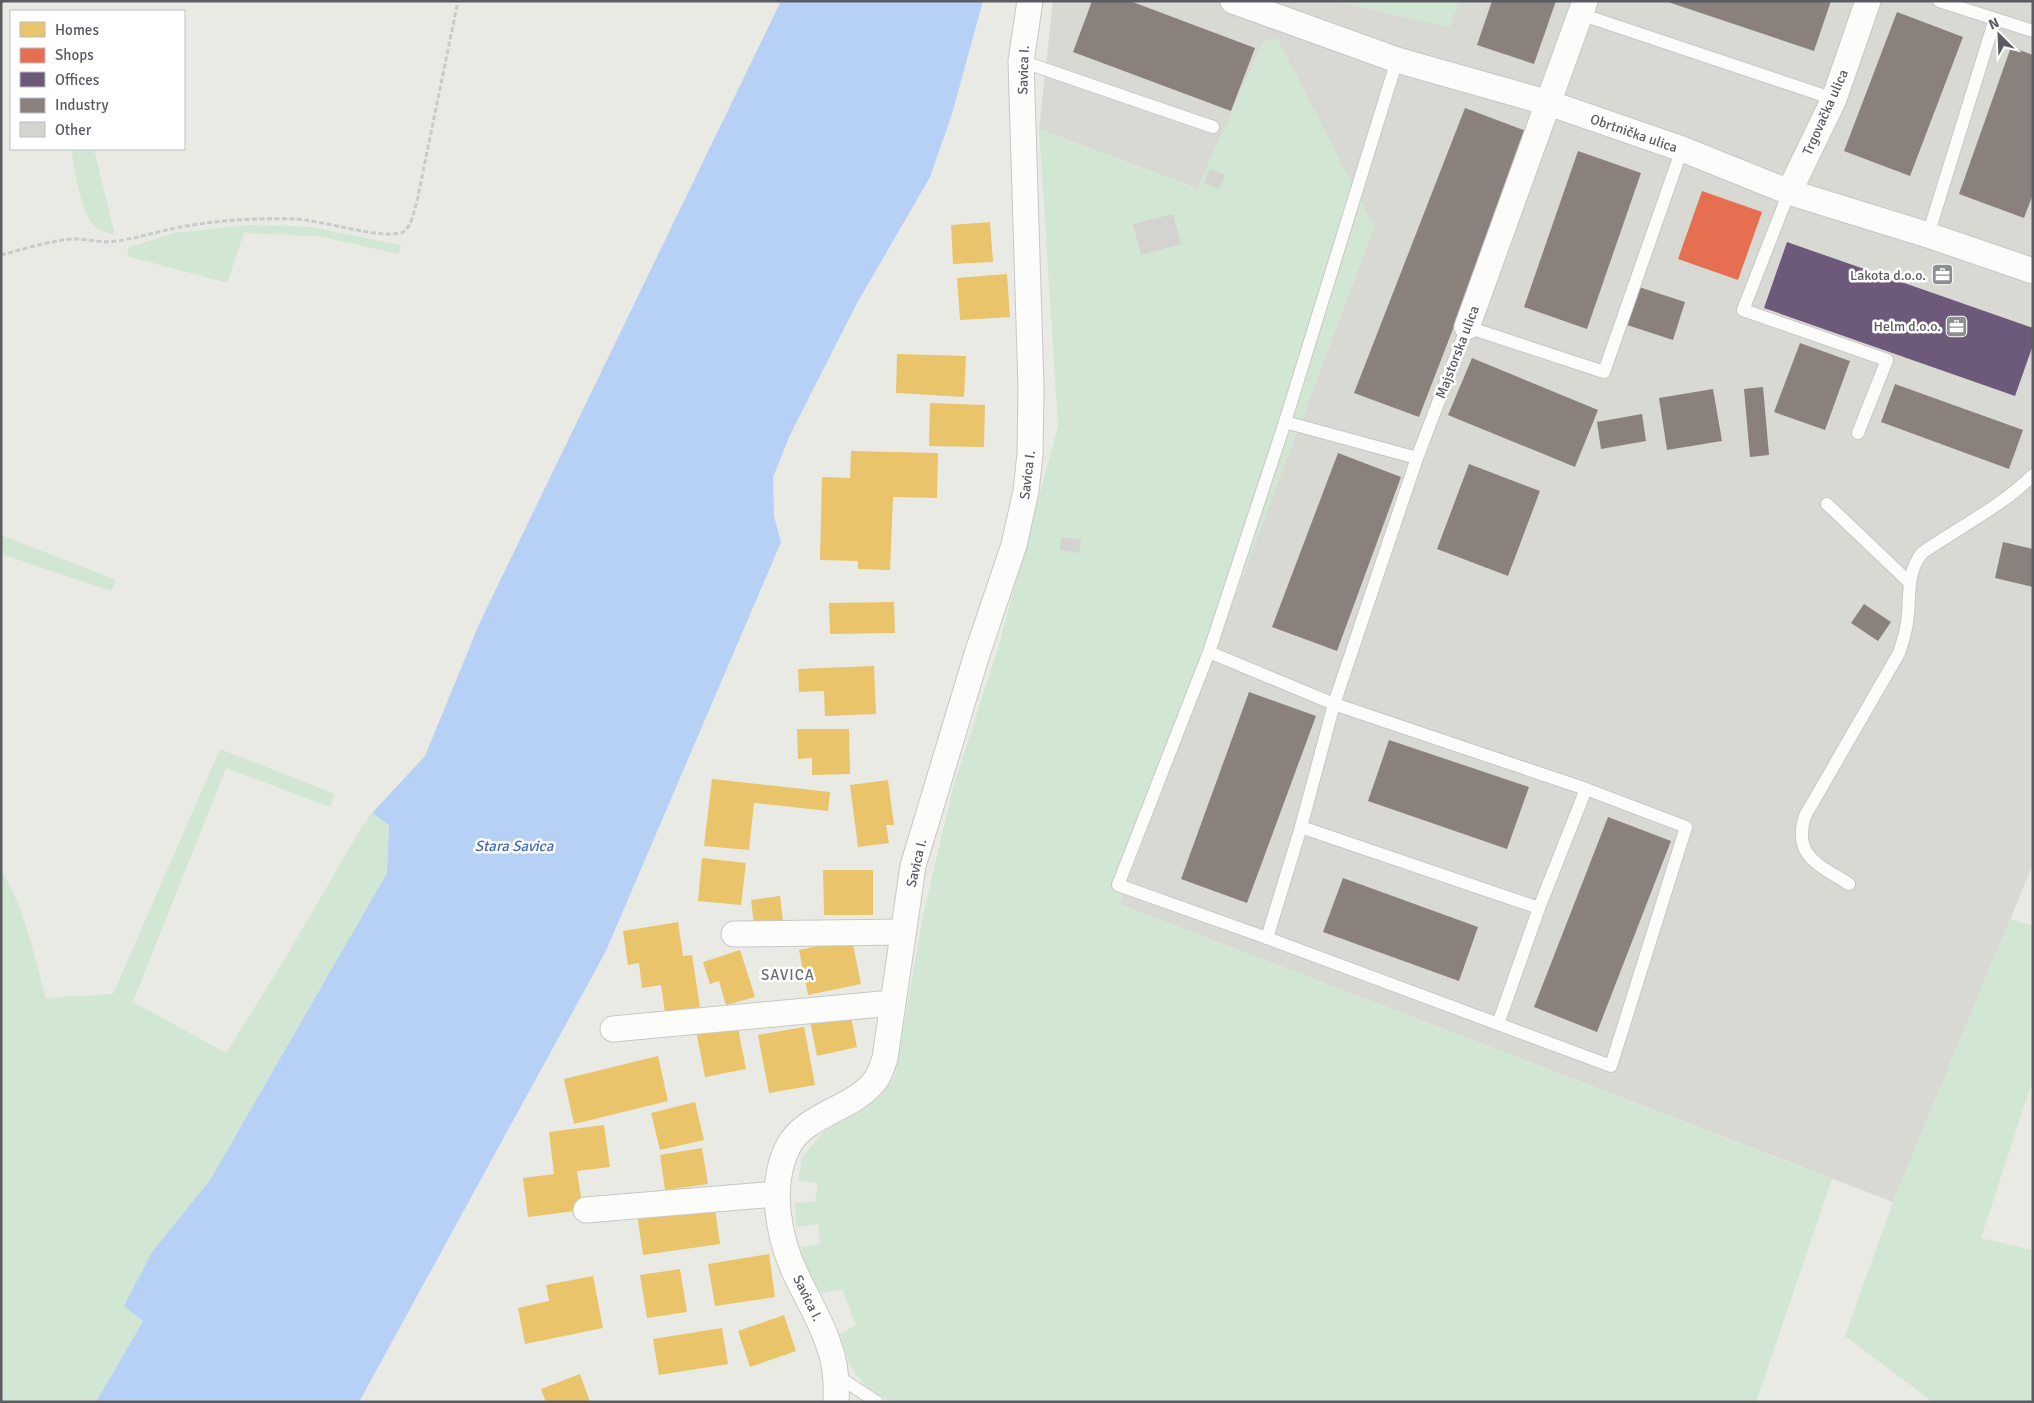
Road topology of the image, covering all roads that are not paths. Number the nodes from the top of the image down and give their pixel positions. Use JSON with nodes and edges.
{"nodes":[{"id":1,"x":1030,"y":1,"type":"edge"},
{"id":2,"x":1233,"y":1,"type":"edge"},
{"id":3,"x":1868,"y":1,"type":"edge"},
{"id":4,"x":1939,"y":1,"type":"edge"},
{"id":5,"x":1583,"y":8,"type":"edge"},
{"id":6,"x":1996,"y":19,"type":"junction"},
{"id":7,"x":2033,"y":31,"type":"edge"},
{"id":8,"x":1021,"y":60,"type":"junction"},
{"id":9,"x":1397,"y":60,"type":"junction"},
{"id":10,"x":1834,"y":99,"type":"junction"},
{"id":11,"x":1549,"y":103,"type":"junction"},
{"id":12,"x":1213,"y":127,"type":"dead end"},
{"id":13,"x":1682,"y":149,"type":"junction"},
{"id":14,"x":1789,"y":192,"type":"junction"},
{"id":15,"x":1928,"y":235,"type":"junction"},
{"id":16,"x":2033,"y":272,"type":"edge"},
{"id":17,"x":1467,"y":327,"type":"junction"},
{"id":18,"x":1285,"y":422,"type":"junction"},
{"id":19,"x":1858,"y":433,"type":"dead end"},
{"id":20,"x":1417,"y":458,"type":"junction"},
{"id":21,"x":2033,"y":475,"type":"edge"},
{"id":22,"x":1827,"y":504,"type":"dead end"},
{"id":23,"x":1910,"y":583,"type":"junction"},
{"id":24,"x":1208,"y":652,"type":"junction"},
{"id":25,"x":1334,"y":704,"type":"junction"},
{"id":26,"x":1586,"y":790,"type":"junction"},
{"id":27,"x":1301,"y":826,"type":"junction"},
{"id":28,"x":1849,"y":884,"type":"dead end"},
{"id":29,"x":1539,"y":908,"type":"junction"},
{"id":30,"x":903,"y":932,"type":"junction"},
{"id":31,"x":734,"y":934,"type":"dead end"},
{"id":32,"x":1267,"y":938,"type":"junction"},
{"id":33,"x":892,"y":1003,"type":"junction"},
{"id":34,"x":1498,"y":1024,"type":"junction"},
{"id":35,"x":613,"y":1029,"type":"dead end"},
{"id":36,"x":776,"y":1194,"type":"junction"},
{"id":37,"x":586,"y":1210,"type":"dead end"},
{"id":38,"x":837,"y":1376,"type":"junction"},
{"id":39,"x":836,"y":1402,"type":"edge"},
{"id":40,"x":877,"y":1402,"type":"edge"}],
"edges":[{"from":1,"to":8,"type":"street","name":"Savica I."},
{"from":2,"to":9,"type":"street","name":"Obrtnička ulica"},
{"from":3,"to":10,"type":"street","name":"Trgovačka ulica"},
{"from":4,"to":6,"type":"lane"},
{"from":5,"to":10,"type":"lane"},
{"from":5,"to":11,"type":"street","name":"Majstorska ulica"},
{"from":6,"to":7,"type":"lane"},
{"from":6,"to":15,"type":"lane"},
{"from":8,"to":12,"type":"lane"},
{"from":8,"to":30,"type":"street","name":"Savica I."},
{"from":9,"to":11,"type":"street","name":"Obrtnička ulica"},
{"from":9,"to":18,"type":"lane"},
{"from":10,"to":14,"type":"street","name":"Trgovačka ulica"},
{"from":11,"to":13,"type":"street","name":"Obrtnička ulica"},
{"from":11,"to":17,"type":"street","name":"Majstorska ulica"},
{"from":13,"to":14,"type":"street","name":"Obrtnička ulica"},
{"from":13,"to":17,"type":"lane"},
{"from":14,"to":15,"type":"street","name":"Obrtnička ulica"},
{"from":14,"to":19,"type":"lane"},
{"from":15,"to":16,"type":"street","name":"Obrtnička ulica"},
{"from":17,"to":20,"type":"lane","name":"Majstorska ulica"},
{"from":18,"to":20,"type":"lane"},
{"from":18,"to":24,"type":"lane"},
{"from":20,"to":25,"type":"lane","name":"Majstorska ulica"},
{"from":21,"to":23,"type":"lane"},
{"from":22,"to":23,"type":"lane"},
{"from":23,"to":28,"type":"lane"},
{"from":24,"to":25,"type":"lane"},
{"from":24,"to":32,"type":"lane"},
{"from":25,"to":26,"type":"lane"},
{"from":25,"to":27,"type":"lane","name":"Majstorska ulica"},
{"from":26,"to":29,"type":"lane"},
{"from":26,"to":34,"type":"lane"},
{"from":27,"to":29,"type":"lane"},
{"from":27,"to":32,"type":"lane","name":"Majstorska ulica"},
{"from":29,"to":34,"type":"lane"},
{"from":30,"to":31,"type":"street"},
{"from":30,"to":33,"type":"street","name":"Savica I."},
{"from":32,"to":34,"type":"lane"},
{"from":33,"to":35,"type":"street"},
{"from":33,"to":36,"type":"street","name":"Savica I."},
{"from":36,"to":37,"type":"street"},
{"from":36,"to":38,"type":"street","name":"Savica I."},
{"from":38,"to":39,"type":"street","name":"Savica I."},
{"from":38,"to":40,"type":"lane"}]}
